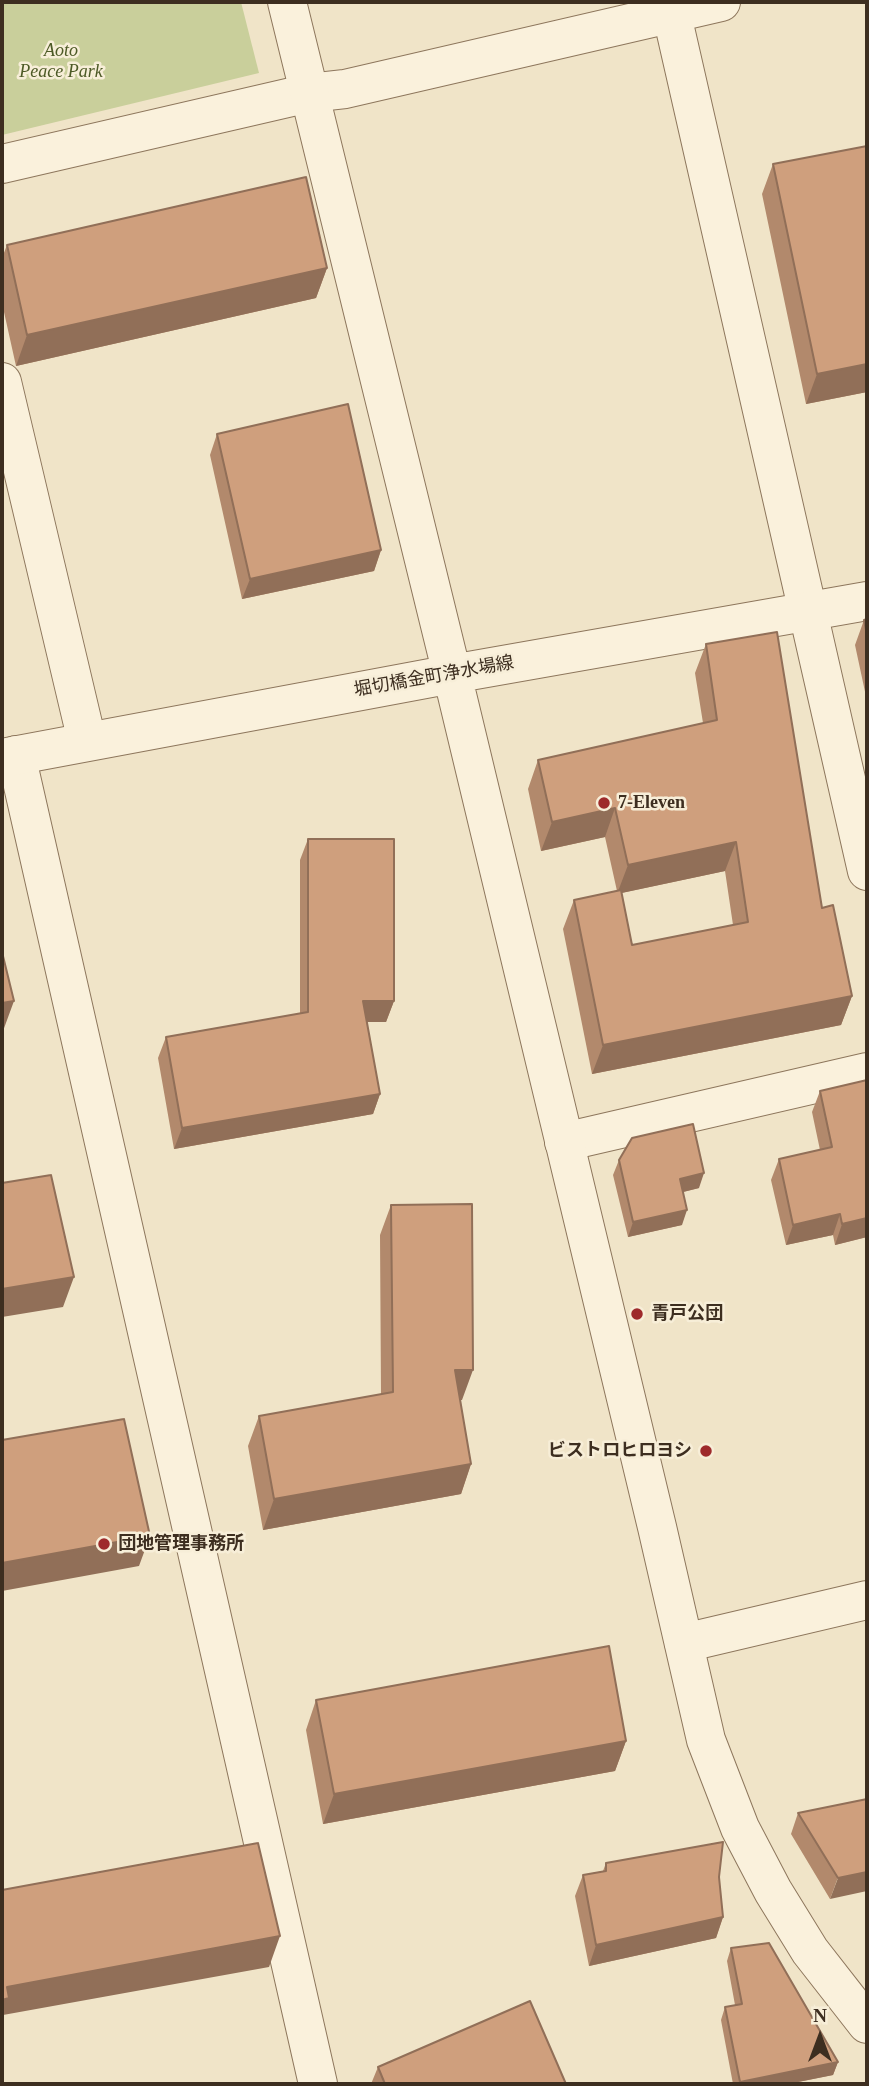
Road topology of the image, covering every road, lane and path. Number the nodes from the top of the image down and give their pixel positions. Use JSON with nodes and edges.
{"nodes":[{"id":1,"x":287,"y":2,"type":"edge"},
{"id":2,"x":722,"y":2,"type":"edge"},
{"id":3,"x":671,"y":7,"type":"edge"},
{"id":4,"x":309,"y":93,"type":"junction"},
{"id":5,"x":2,"y":164,"type":"edge"},
{"id":6,"x":2,"y":382,"type":"edge"},
{"id":7,"x":867,"y":600,"type":"edge"},
{"id":8,"x":808,"y":611,"type":"junction"},
{"id":9,"x":452,"y":674,"type":"junction"},
{"id":10,"x":87,"y":741,"type":"junction"},
{"id":11,"x":9,"y":756,"type":"edge"},
{"id":12,"x":867,"y":871,"type":"edge"},
{"id":13,"x":867,"y":1072,"type":"edge"},
{"id":14,"x":564,"y":1142,"type":"junction"},
{"id":15,"x":867,"y":1600,"type":"edge"},
{"id":16,"x":684,"y":1643,"type":"junction"},
{"id":17,"x":867,"y":2024,"type":"edge"},
{"id":18,"x":318,"y":2084,"type":"edge"}],
"edges":[{"from":1,"to":4,"type":"street"},
{"from":2,"to":3,"type":"street"},
{"from":3,"to":4,"type":"street"},
{"from":3,"to":8,"type":"street"},
{"from":4,"to":5,"type":"street"},
{"from":4,"to":9,"type":"street"},
{"from":6,"to":10,"type":"street"},
{"from":7,"to":8,"type":"street","name":"堀切橋金町浄水場線"},
{"from":8,"to":9,"type":"street","name":"堀切橋金町浄水場線"},
{"from":8,"to":12,"type":"street"},
{"from":9,"to":10,"type":"street","name":"堀切橋金町浄水場線"},
{"from":9,"to":14,"type":"street"},
{"from":10,"to":11,"type":"street","name":"堀切橋金町浄水場線"},
{"from":11,"to":18,"type":"street"},
{"from":13,"to":14,"type":"street"},
{"from":14,"to":16,"type":"street"},
{"from":15,"to":16,"type":"street"},
{"from":16,"to":17,"type":"street"}]}
